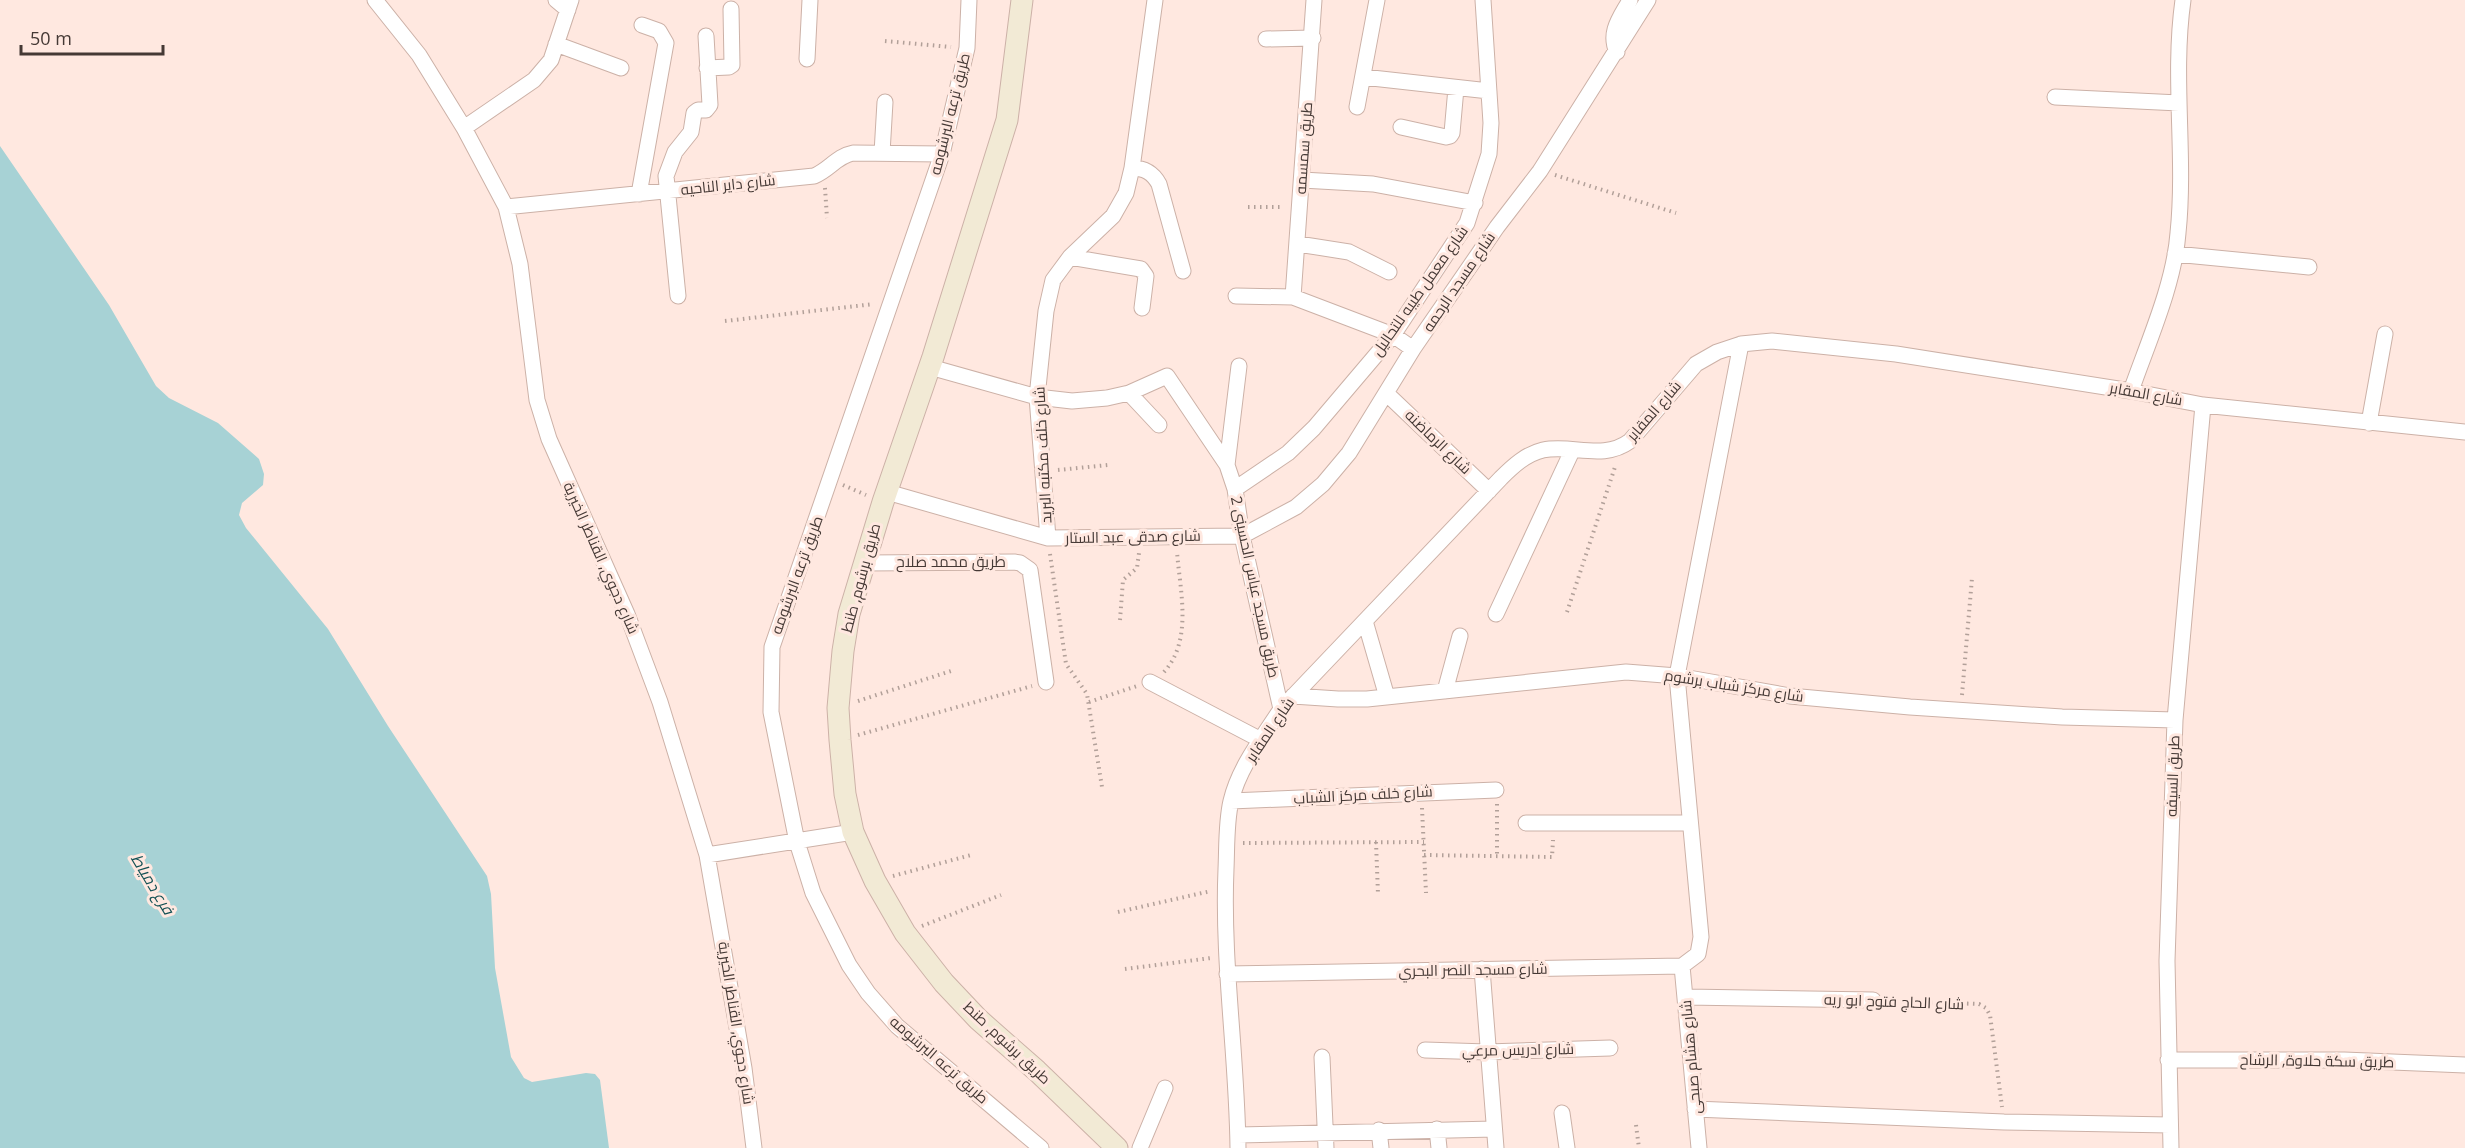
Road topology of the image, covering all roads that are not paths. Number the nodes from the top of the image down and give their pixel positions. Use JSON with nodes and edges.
{"nodes":[{"id":1,"x":375,"y":0,"type":"edge"},
{"id":2,"x":556,"y":0,"type":"edge"},
{"id":3,"x":810,"y":0,"type":"edge"},
{"id":4,"x":969,"y":0,"type":"edge"},
{"id":5,"x":1022,"y":0,"type":"edge"},
{"id":6,"x":1155,"y":0,"type":"edge"},
{"id":7,"x":1314,"y":0,"type":"edge"},
{"id":8,"x":1377,"y":0,"type":"edge"},
{"id":9,"x":1483,"y":0,"type":"edge"},
{"id":10,"x":1630,"y":0,"type":"edge"},
{"id":11,"x":1648,"y":0,"type":"edge"},
{"id":12,"x":2183,"y":0,"type":"edge"},
{"id":13,"x":569,"y":5,"type":"edge"},
{"id":14,"x":731,"y":9,"type":"dead end"},
{"id":15,"x":642,"y":25,"type":"dead end"},
{"id":16,"x":705,"y":36,"type":"dead end"},
{"id":17,"x":1313,"y":38,"type":"junction"},
{"id":18,"x":1266,"y":39,"type":"dead end"},
{"id":19,"x":556,"y":44,"type":"junction"},
{"id":20,"x":1617,"y":52,"type":"junction"},
{"id":21,"x":807,"y":59,"type":"dead end"},
{"id":22,"x":621,"y":68,"type":"dead end"},
{"id":23,"x":708,"y":68,"type":"junction"},
{"id":24,"x":1364,"y":77,"type":"junction"},
{"id":25,"x":1456,"y":88,"type":"junction"},
{"id":26,"x":1489,"y":91,"type":"junction"},
{"id":27,"x":2055,"y":97,"type":"dead end"},
{"id":28,"x":885,"y":102,"type":"dead end"},
{"id":29,"x":2179,"y":103,"type":"junction"},
{"id":30,"x":1357,"y":107,"type":"dead end"},
{"id":31,"x":464,"y":128,"type":"junction"},
{"id":32,"x":1401,"y":128,"type":"dead end"},
{"id":33,"x":882,"y":153,"type":"junction"},
{"id":34,"x":942,"y":153,"type":"junction"},
{"id":35,"x":1132,"y":168,"type":"junction"},
{"id":36,"x":1302,"y":180,"type":"junction"},
{"id":37,"x":668,"y":191,"type":"junction"},
{"id":38,"x":639,"y":194,"type":"junction"},
{"id":39,"x":1475,"y":203,"type":"junction"},
{"id":40,"x":506,"y":207,"type":"junction"},
{"id":41,"x":1298,"y":244,"type":"junction"},
{"id":42,"x":2175,"y":254,"type":"junction"},
{"id":43,"x":1070,"y":257,"type":"junction"},
{"id":44,"x":2309,"y":267,"type":"dead end"},
{"id":45,"x":1183,"y":272,"type":"dead end"},
{"id":46,"x":1389,"y":272,"type":"dead end"},
{"id":47,"x":678,"y":296,"type":"dead end"},
{"id":48,"x":1236,"y":296,"type":"dead end"},
{"id":49,"x":1293,"y":297,"type":"junction"},
{"id":50,"x":1142,"y":308,"type":"dead end"},
{"id":51,"x":2385,"y":334,"type":"dead end"},
{"id":52,"x":1393,"y":335,"type":"junction"},
{"id":53,"x":1741,"y":344,"type":"junction"},
{"id":54,"x":1413,"y":349,"type":"junction"},
{"id":55,"x":1239,"y":366,"type":"dead end"},
{"id":56,"x":930,"y":367,"type":"junction"},
{"id":57,"x":2131,"y":391,"type":"junction"},
{"id":58,"x":1129,"y":393,"type":"junction"},
{"id":59,"x":1386,"y":393,"type":"junction"},
{"id":60,"x":1037,"y":397,"type":"junction"},
{"id":61,"x":2203,"y":405,"type":"junction"},
{"id":62,"x":2369,"y":423,"type":"junction"},
{"id":63,"x":1159,"y":425,"type":"dead end"},
{"id":64,"x":2465,"y":432,"type":"edge"},
{"id":65,"x":1572,"y":451,"type":"junction"},
{"id":66,"x":1227,"y":465,"type":"junction"},
{"id":67,"x":1235,"y":489,"type":"junction"},
{"id":68,"x":1489,"y":491,"type":"junction"},
{"id":69,"x":885,"y":497,"type":"junction"},
{"id":70,"x":1242,"y":536,"type":"junction"},
{"id":71,"x":1048,"y":538,"type":"junction"},
{"id":72,"x":864,"y":563,"type":"junction"},
{"id":73,"x":1496,"y":614,"type":"dead end"},
{"id":74,"x":1365,"y":621,"type":"junction"},
{"id":75,"x":1460,"y":636,"type":"dead end"},
{"id":76,"x":1677,"y":676,"type":"junction"},
{"id":77,"x":1046,"y":682,"type":"road end"},
{"id":78,"x":1150,"y":682,"type":"road end"},
{"id":79,"x":1445,"y":691,"type":"junction"},
{"id":80,"x":1293,"y":696,"type":"junction"},
{"id":81,"x":1387,"y":697,"type":"junction"},
{"id":82,"x":1281,"y":709,"type":"junction"},
{"id":83,"x":2175,"y":720,"type":"junction"},
{"id":84,"x":1261,"y":740,"type":"junction"},
{"id":85,"x":1496,"y":790,"type":"road end"},
{"id":86,"x":1231,"y":801,"type":"junction"},
{"id":87,"x":1526,"y":823,"type":"dead end"},
{"id":88,"x":1690,"y":823,"type":"junction"},
{"id":89,"x":854,"y":832,"type":"junction"},
{"id":90,"x":796,"y":842,"type":"junction"},
{"id":91,"x":707,"y":855,"type":"junction"},
{"id":92,"x":1682,"y":966,"type":"junction"},
{"id":93,"x":1482,"y":969,"type":"junction"},
{"id":94,"x":1227,"y":974,"type":"junction"},
{"id":95,"x":1686,"y":998,"type":"junction"},
{"id":96,"x":1873,"y":1000,"type":"road end"},
{"id":97,"x":1610,"y":1048,"type":"dead end"},
{"id":98,"x":1425,"y":1050,"type":"dead end"},
{"id":99,"x":1487,"y":1052,"type":"junction"},
{"id":100,"x":1322,"y":1057,"type":"dead end"},
{"id":101,"x":2168,"y":1060,"type":"junction"},
{"id":102,"x":2465,"y":1065,"type":"edge"},
{"id":103,"x":1165,"y":1088,"type":"dead end"},
{"id":104,"x":1695,"y":1109,"type":"junction"},
{"id":105,"x":1562,"y":1113,"type":"dead end"},
{"id":106,"x":2170,"y":1125,"type":"junction"},
{"id":107,"x":1494,"y":1128,"type":"junction"},
{"id":108,"x":1437,"y":1129,"type":"junction"},
{"id":109,"x":1379,"y":1130,"type":"junction"},
{"id":110,"x":1325,"y":1131,"type":"junction"},
{"id":111,"x":1238,"y":1141,"type":"edge"},
{"id":112,"x":754,"y":1148,"type":"edge"},
{"id":113,"x":1041,"y":1148,"type":"edge"},
{"id":114,"x":1117,"y":1148,"type":"edge"},
{"id":115,"x":1140,"y":1148,"type":"edge"},
{"id":116,"x":1326,"y":1148,"type":"edge"},
{"id":117,"x":1381,"y":1148,"type":"edge"},
{"id":118,"x":1439,"y":1148,"type":"edge"},
{"id":119,"x":1496,"y":1148,"type":"edge"},
{"id":120,"x":1567,"y":1148,"type":"edge"},
{"id":121,"x":1699,"y":1148,"type":"edge"},
{"id":122,"x":2171,"y":1148,"type":"edge"}],
"edges":[{"from":1,"to":31,"type":"street","name":"شارع دجوي, القناطر الخيرية"},
{"from":2,"to":13,"type":"street"},
{"from":3,"to":21,"type":"street"},
{"from":4,"to":34,"type":"street","name":"طريق ترعه البرشومه"},
{"from":5,"to":56,"type":"main road","name":"طريق برشوم, طنط"},
{"from":6,"to":35,"type":"street","name":"شارع خلف مكتبه البريد"},
{"from":7,"to":17,"type":"street","name":"طريق سمسمه"},
{"from":8,"to":24,"type":"street"},
{"from":9,"to":26,"type":"street","name":"شارع معمل طيبه للتحاليل"},
{"from":10,"to":20,"type":"street"},
{"from":11,"to":20,"type":"street","name":"شارع مسجد الرحمه"},
{"from":12,"to":29,"type":"street"},
{"from":13,"to":19,"type":"street"},
{"from":14,"to":23,"type":"street"},
{"from":15,"to":38,"type":"street"},
{"from":16,"to":23,"type":"street"},
{"from":17,"to":18,"type":"street"},
{"from":17,"to":36,"type":"street","name":"طريق سمسمه"},
{"from":19,"to":22,"type":"street"},
{"from":19,"to":31,"type":"street"},
{"from":20,"to":54,"type":"street","name":"شارع مسجد الرحمه"},
{"from":23,"to":37,"type":"street"},
{"from":24,"to":25,"type":"street"},
{"from":24,"to":30,"type":"street"},
{"from":25,"to":26,"type":"street"},
{"from":25,"to":32,"type":"street"},
{"from":26,"to":39,"type":"street","name":"شارع معمل طيبه للتحاليل"},
{"from":27,"to":29,"type":"street"},
{"from":28,"to":33,"type":"street"},
{"from":29,"to":42,"type":"street"},
{"from":31,"to":40,"type":"street","name":"شارع دجوي, القناطر الخيرية"},
{"from":33,"to":34,"type":"street","name":"شارع داير الناحيه"},
{"from":33,"to":37,"type":"street","name":"شارع داير الناحيه"},
{"from":34,"to":90,"type":"street","name":"طريق ترعه البرشومه"},
{"from":35,"to":43,"type":"street","name":"شارع خلف مكتبه البريد"},
{"from":35,"to":45,"type":"street"},
{"from":36,"to":39,"type":"street"},
{"from":36,"to":41,"type":"street","name":"طريق سمسمه"},
{"from":37,"to":38,"type":"street","name":"شارع داير الناحيه"},
{"from":37,"to":47,"type":"street"},
{"from":38,"to":40,"type":"street","name":"شارع داير الناحيه"},
{"from":39,"to":52,"type":"street","name":"شارع معمل طيبه للتحاليل"},
{"from":40,"to":91,"type":"street","name":"شارع دجوي, القناطر الخيرية"},
{"from":41,"to":46,"type":"street"},
{"from":41,"to":49,"type":"street","name":"طريق سمسمه"},
{"from":42,"to":44,"type":"street"},
{"from":42,"to":57,"type":"street"},
{"from":43,"to":50,"type":"street"},
{"from":43,"to":60,"type":"street","name":"شارع خلف مكتبه البريد"},
{"from":48,"to":49,"type":"street"},
{"from":49,"to":52,"type":"street"},
{"from":51,"to":62,"type":"street"},
{"from":52,"to":54,"type":"street"},
{"from":52,"to":67,"type":"street","name":"شارع معمل طيبه للتحاليل"},
{"from":53,"to":57,"type":"street","name":"شارع المقابر"},
{"from":53,"to":65,"type":"street","name":"شارع المقابر"},
{"from":53,"to":76,"type":"street"},
{"from":54,"to":59,"type":"street","name":"شارع مسجد الرحمه"},
{"from":55,"to":66,"type":"street","name":"طريق مسجد عباس الحسينى 2"},
{"from":56,"to":60,"type":"street"},
{"from":56,"to":69,"type":"main road","name":"طريق برشوم, طنط"},
{"from":57,"to":61,"type":"street","name":"شارع المقابر"},
{"from":58,"to":60,"type":"street"},
{"from":58,"to":63,"type":"street"},
{"from":58,"to":66,"type":"street","name":"طريق مسجد عباس الحسينى 2"},
{"from":59,"to":68,"type":"street","name":"شارع الرماضنه"},
{"from":59,"to":70,"type":"street","name":"شارع مسجد الرحمه"},
{"from":60,"to":71,"type":"street","name":"شارع خلف مكتبه البريد"},
{"from":61,"to":62,"type":"street","name":"شارع المقابر"},
{"from":61,"to":83,"type":"street","name":"طريق السيفه"},
{"from":62,"to":64,"type":"street","name":"شارع المقابر"},
{"from":65,"to":68,"type":"street","name":"شارع المقابر"},
{"from":65,"to":73,"type":"street"},
{"from":66,"to":67,"type":"street","name":"طريق مسجد عباس الحسينى 2"},
{"from":67,"to":70,"type":"street","name":"طريق مسجد عباس الحسينى 2"},
{"from":68,"to":74,"type":"street","name":"شارع المقابر"},
{"from":69,"to":71,"type":"street","name":"شارع صدقى عبد الستار"},
{"from":69,"to":72,"type":"main road","name":"طريق برشوم, طنط"},
{"from":70,"to":71,"type":"street","name":"شارع صدقى عبد الستار"},
{"from":70,"to":82,"type":"street","name":"طريق مسجد عباس الحسينى 2"},
{"from":72,"to":77,"type":"street","name":"طريق محمد صلاح"},
{"from":72,"to":89,"type":"main road","name":"طريق برشوم, طنط"},
{"from":74,"to":80,"type":"street","name":"شارع المقابر"},
{"from":74,"to":81,"type":"street"},
{"from":75,"to":79,"type":"street"},
{"from":76,"to":79,"type":"street","name":"شارع مركز شباب برشوم"},
{"from":76,"to":83,"type":"street","name":"شارع مركز شباب برشوم"},
{"from":76,"to":88,"type":"street"},
{"from":78,"to":84,"type":"street"},
{"from":79,"to":81,"type":"street","name":"شارع مركز شباب برشوم"},
{"from":80,"to":81,"type":"street","name":"شارع مركز شباب برشوم"},
{"from":80,"to":82,"type":"street","name":"شارع المقابر"},
{"from":82,"to":84,"type":"street","name":"شارع المقابر"},
{"from":83,"to":101,"type":"street","name":"طريق السيفه"},
{"from":84,"to":86,"type":"street","name":"شارع المقابر"},
{"from":85,"to":86,"type":"street","name":"شارع خلف مركز الشباب"},
{"from":86,"to":94,"type":"street","name":"شارع المقابر"},
{"from":87,"to":88,"type":"street"},
{"from":88,"to":92,"type":"street"},
{"from":89,"to":90,"type":"street"},
{"from":89,"to":114,"type":"main road","name":"طريق برشوم, طنط"},
{"from":90,"to":91,"type":"street"},
{"from":90,"to":113,"type":"street","name":"طريق ترعه البرشومه"},
{"from":91,"to":112,"type":"street","name":"شارع دجوي, القناطر الخيرية"},
{"from":92,"to":93,"type":"street","name":"شارع مسجد النصر البحري"},
{"from":92,"to":95,"type":"street","name":"شارع هشام صبحى"},
{"from":93,"to":94,"type":"street","name":"شارع مسجد النصر البحري"},
{"from":93,"to":99,"type":"street"},
{"from":94,"to":111,"type":"street","name":"شارع المقابر"},
{"from":95,"to":96,"type":"street","name":"شارع الحاج فتوح ابو ريه"},
{"from":95,"to":104,"type":"street","name":"شارع هشام صبحى"},
{"from":97,"to":99,"type":"street","name":"شارع ادريس مرعي"},
{"from":98,"to":99,"type":"street","name":"شارع ادريس مرعي"},
{"from":99,"to":107,"type":"street"},
{"from":100,"to":110,"type":"street"},
{"from":101,"to":102,"type":"street","name":"طريق سكة حلاوة, الرشاح"},
{"from":101,"to":106,"type":"street","name":"طريق السيفه"},
{"from":103,"to":115,"type":"street"},
{"from":104,"to":106,"type":"street"},
{"from":104,"to":121,"type":"street","name":"شارع هشام صبحى"},
{"from":105,"to":120,"type":"street"},
{"from":106,"to":122,"type":"street","name":"طريق السيفه"},
{"from":107,"to":108,"type":"street"},
{"from":107,"to":119,"type":"street"},
{"from":108,"to":109,"type":"street"},
{"from":108,"to":118,"type":"street"},
{"from":109,"to":110,"type":"street"},
{"from":109,"to":117,"type":"street"},
{"from":110,"to":111,"type":"street"},
{"from":110,"to":116,"type":"street"}]}
